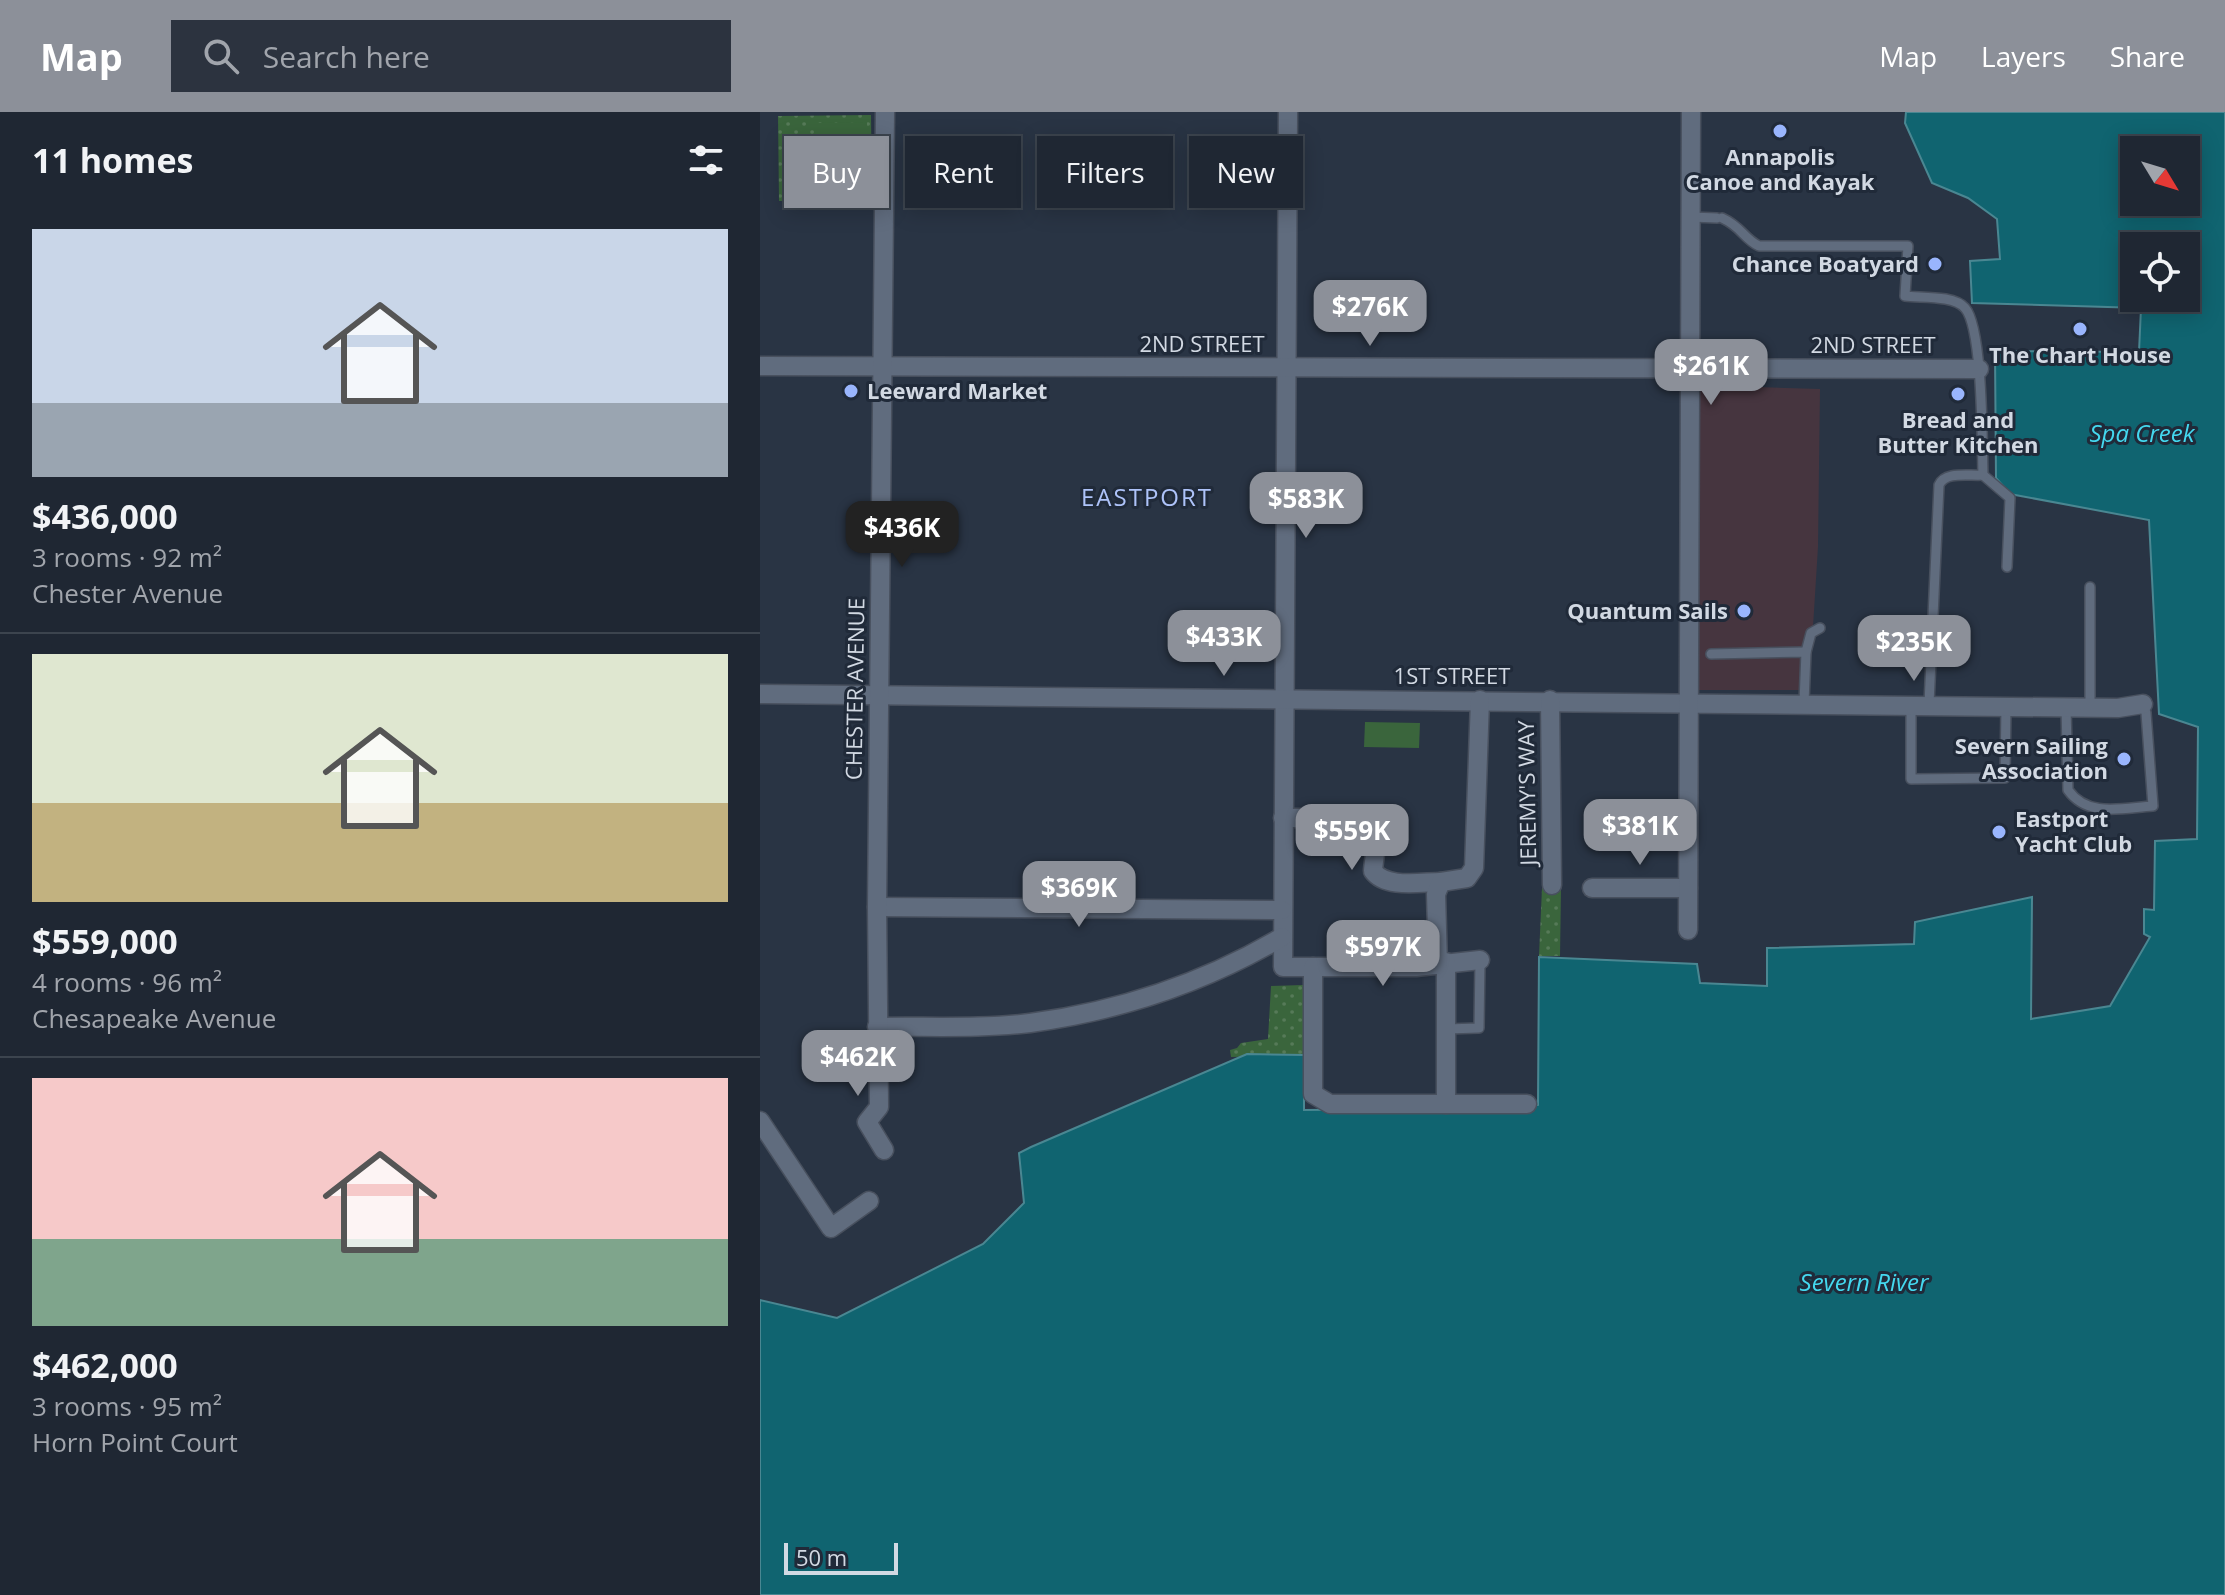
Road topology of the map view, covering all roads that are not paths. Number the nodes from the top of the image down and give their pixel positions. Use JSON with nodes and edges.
{"nodes":[{"id":1,"x":885,"y":112,"type":"edge"},
{"id":2,"x":1288,"y":112,"type":"edge"},
{"id":3,"x":1691,"y":112,"type":"edge"},
{"id":4,"x":1691,"y":217,"type":"junction"},
{"id":5,"x":760,"y":366,"type":"edge"},
{"id":6,"x":883,"y":366,"type":"junction"},
{"id":7,"x":1284,"y":368,"type":"junction"},
{"id":8,"x":1691,"y":369,"type":"junction"},
{"id":9,"x":1979,"y":369,"type":"junction"},
{"id":10,"x":1983,"y":475,"type":"junction"},
{"id":11,"x":2007,"y":567,"type":"dead end"},
{"id":12,"x":2090,"y":587,"type":"dead end"},
{"id":13,"x":1820,"y":628,"type":"dead end"},
{"id":14,"x":1806,"y":652,"type":"junction"},
{"id":15,"x":1711,"y":654,"type":"dead end"},
{"id":16,"x":760,"y":694,"type":"edge"},
{"id":17,"x":879,"y":695,"type":"junction"},
{"id":18,"x":1286,"y":700,"type":"junction"},
{"id":19,"x":1480,"y":700,"type":"junction"},
{"id":20,"x":1550,"y":700,"type":"junction"},
{"id":21,"x":1688,"y":702,"type":"junction"},
{"id":22,"x":1804,"y":703,"type":"junction"},
{"id":23,"x":1920,"y":704,"type":"junction"},
{"id":24,"x":2143,"y":704,"type":"joint"},
{"id":25,"x":2006,"y":705,"type":"junction"},
{"id":26,"x":2066,"y":707,"type":"junction"},
{"id":27,"x":2090,"y":707,"type":"junction"},
{"id":28,"x":1283,"y":818,"type":"junction"},
{"id":29,"x":1441,"y":882,"type":"junction"},
{"id":30,"x":1552,"y":885,"type":"dead end"},
{"id":31,"x":1592,"y":888,"type":"dead end"},
{"id":32,"x":1688,"y":888,"type":"junction"},
{"id":33,"x":877,"y":907,"type":"junction"},
{"id":34,"x":1282,"y":910,"type":"junction"},
{"id":35,"x":1688,"y":930,"type":"dead end"},
{"id":36,"x":1282,"y":937,"type":"junction"},
{"id":37,"x":1480,"y":960,"type":"joint"},
{"id":38,"x":1442,"y":964,"type":"junction"},
{"id":39,"x":1313,"y":967,"type":"junction"},
{"id":40,"x":877,"y":1027,"type":"junction"},
{"id":41,"x":1446,"y":1029,"type":"junction"},
{"id":42,"x":1446,"y":1104,"type":"junction"},
{"id":43,"x":1527,"y":1104,"type":"dead end"},
{"id":44,"x":760,"y":1121,"type":"edge"},
{"id":45,"x":884,"y":1150,"type":"dead end"},
{"id":46,"x":869,"y":1201,"type":"dead end"}],
"edges":[{"from":1,"to":6,"type":"street","name":"CHESTER AVENUE"},
{"from":2,"to":7,"type":"street"},
{"from":3,"to":4,"type":"street"},
{"from":4,"to":8,"type":"street"},
{"from":4,"to":9,"type":"lane"},
{"from":5,"to":6,"type":"street","name":"2ND STREET"},
{"from":6,"to":7,"type":"street","name":"2ND STREET"},
{"from":6,"to":17,"type":"street","name":"CHESTER AVENUE"},
{"from":7,"to":8,"type":"street","name":"2ND STREET"},
{"from":7,"to":18,"type":"street"},
{"from":8,"to":9,"type":"street","name":"2ND STREET"},
{"from":8,"to":21,"type":"street"},
{"from":9,"to":10,"type":"lane"},
{"from":10,"to":11,"type":"lane"},
{"from":10,"to":23,"type":"lane"},
{"from":12,"to":27,"type":"lane"},
{"from":13,"to":14,"type":"lane"},
{"from":14,"to":15,"type":"lane"},
{"from":14,"to":22,"type":"lane"},
{"from":16,"to":17,"type":"street","name":"1ST STREET"},
{"from":17,"to":18,"type":"street","name":"1ST STREET"},
{"from":17,"to":33,"type":"street","name":"CHESTER AVENUE"},
{"from":18,"to":19,"type":"street","name":"1ST STREET"},
{"from":18,"to":28,"type":"street"},
{"from":19,"to":20,"type":"street","name":"1ST STREET"},
{"from":19,"to":29,"type":"street"},
{"from":20,"to":21,"type":"street","name":"1ST STREET"},
{"from":20,"to":30,"type":"street","name":"JEREMY'S WAY"},
{"from":21,"to":22,"type":"street","name":"1ST STREET"},
{"from":21,"to":32,"type":"street"},
{"from":22,"to":23,"type":"street","name":"1ST STREET"},
{"from":23,"to":25,"type":"street","name":"1ST STREET"},
{"from":23,"to":25,"type":"lane"},
{"from":24,"to":26,"type":"lane"},
{"from":24,"to":27,"type":"street","name":"1ST STREET"},
{"from":25,"to":26,"type":"street","name":"1ST STREET"},
{"from":26,"to":27,"type":"street","name":"1ST STREET"},
{"from":28,"to":29,"type":"street"},
{"from":28,"to":34,"type":"street"},
{"from":29,"to":38,"type":"street"},
{"from":31,"to":32,"type":"street"},
{"from":32,"to":35,"type":"street"},
{"from":33,"to":34,"type":"street"},
{"from":33,"to":40,"type":"street","name":"CHESTER AVENUE"},
{"from":34,"to":36,"type":"street"},
{"from":36,"to":39,"type":"street"},
{"from":36,"to":40,"type":"street"},
{"from":37,"to":38,"type":"street"},
{"from":37,"to":41,"type":"lane"},
{"from":38,"to":39,"type":"street"},
{"from":38,"to":41,"type":"street"},
{"from":39,"to":42,"type":"street"},
{"from":40,"to":45,"type":"street","name":"CHESTER AVENUE"},
{"from":41,"to":42,"type":"street"},
{"from":42,"to":43,"type":"street"},
{"from":44,"to":46,"type":"street"}]}
